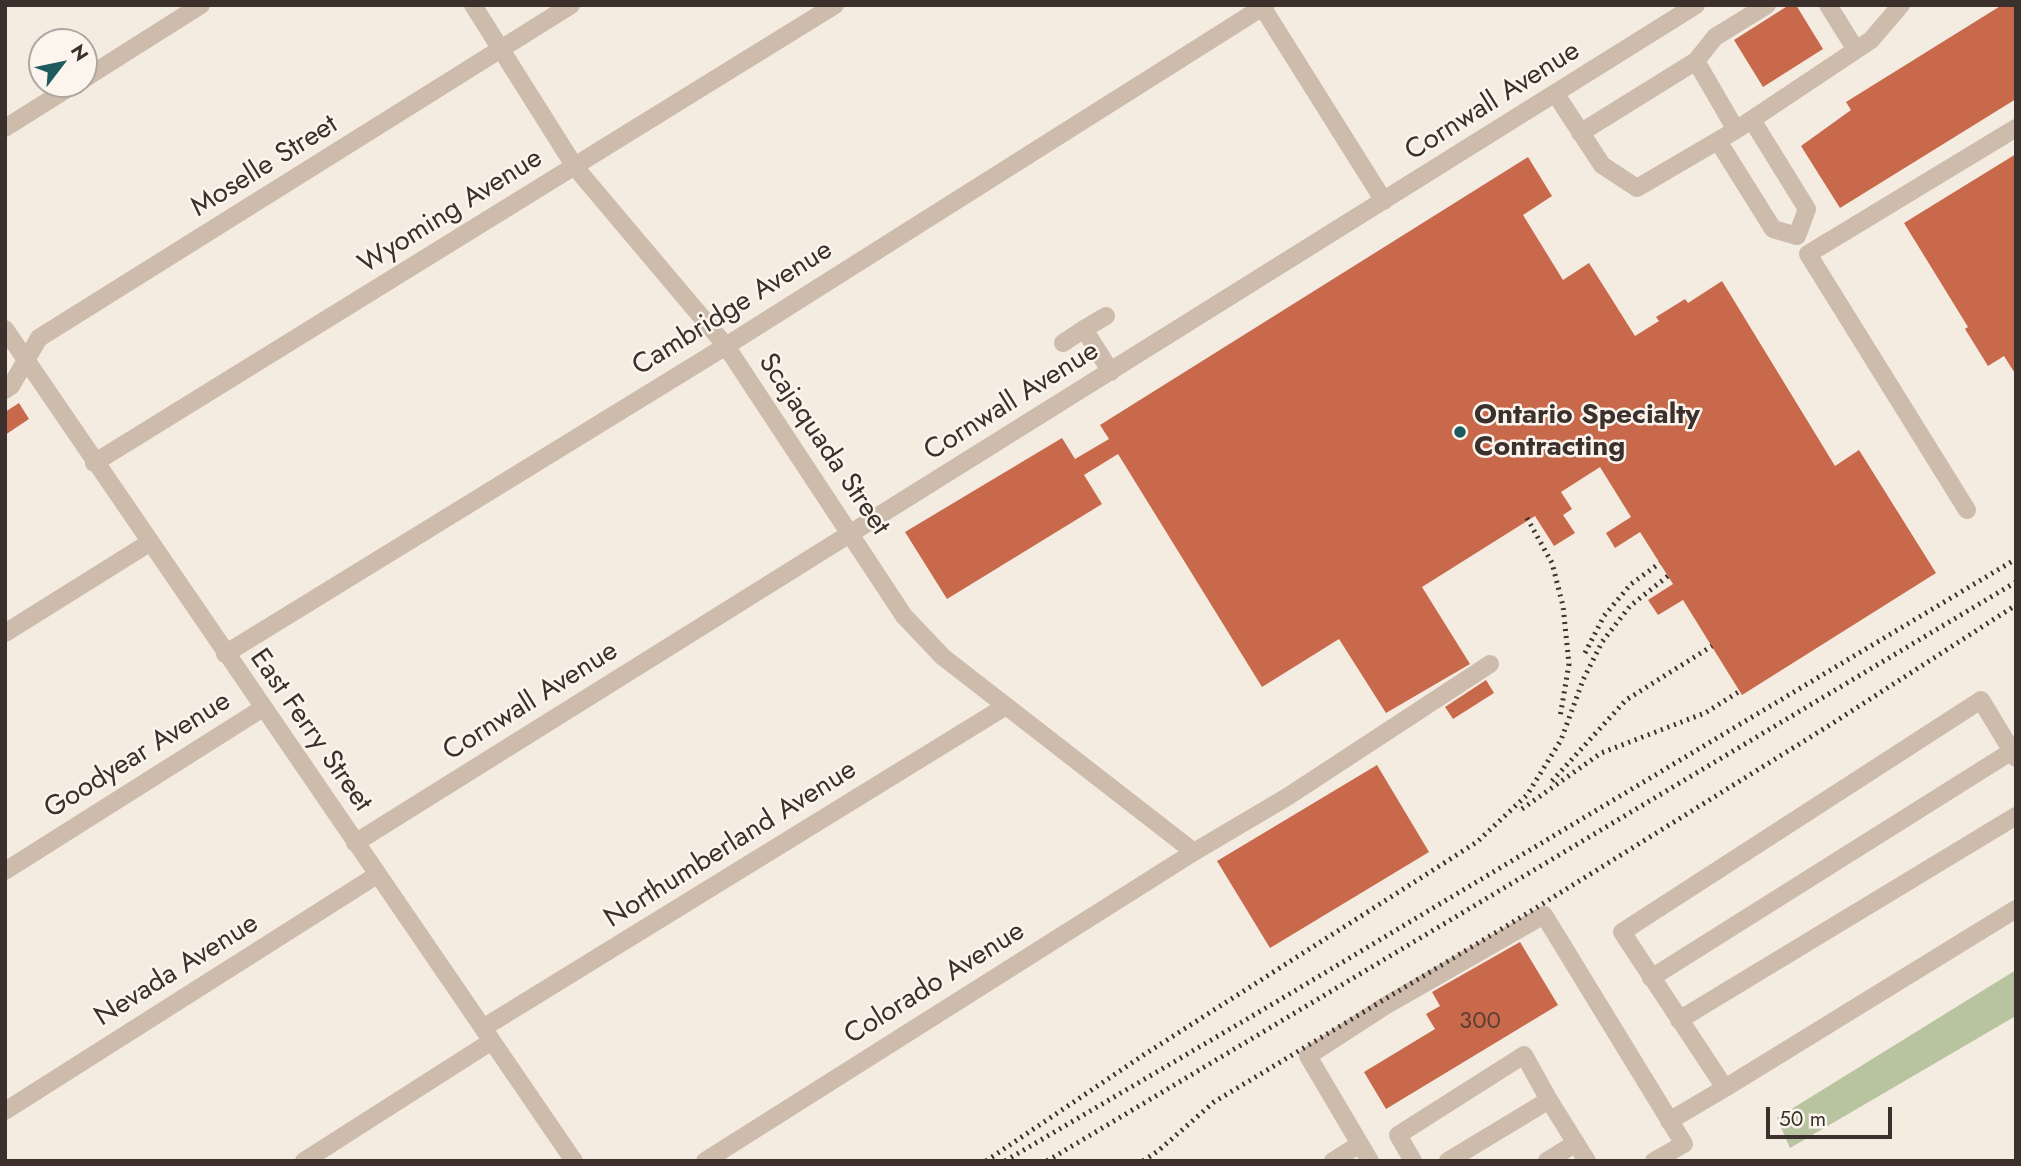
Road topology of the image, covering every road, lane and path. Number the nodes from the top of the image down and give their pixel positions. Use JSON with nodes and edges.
{"nodes":[{"id":1,"x":201,"y":5,"type":"edge"},
{"id":2,"x":473,"y":5,"type":"edge"},
{"id":3,"x":571,"y":5,"type":"edge"},
{"id":4,"x":835,"y":5,"type":"edge"},
{"id":5,"x":1696,"y":5,"type":"edge"},
{"id":6,"x":1767,"y":5,"type":"edge"},
{"id":7,"x":1828,"y":5,"type":"edge"},
{"id":8,"x":1901,"y":5,"type":"edge"},
{"id":9,"x":1263,"y":6,"type":"edge"},
{"id":10,"x":501,"y":49,"type":"junction"},
{"id":11,"x":1856,"y":50,"type":"junction"},
{"id":12,"x":1696,"y":61,"type":"junction"},
{"id":13,"x":98,"y":70,"type":"edge"},
{"id":14,"x":1555,"y":93,"type":"junction"},
{"id":15,"x":53,"y":98,"type":"edge"},
{"id":16,"x":1752,"y":120,"type":"junction"},
{"id":17,"x":5,"y":128,"type":"edge"},
{"id":18,"x":2016,"y":128,"type":"edge"},
{"id":19,"x":1736,"y":131,"type":"junction"},
{"id":20,"x":1580,"y":133,"type":"junction"},
{"id":21,"x":1718,"y":141,"type":"junction"},
{"id":22,"x":575,"y":167,"type":"junction"},
{"id":23,"x":1384,"y":201,"type":"junction"},
{"id":24,"x":1797,"y":236,"type":"junction"},
{"id":25,"x":1808,"y":254,"type":"junction"},
{"id":26,"x":1106,"y":316,"type":"dead end"},
{"id":27,"x":5,"y":329,"type":"edge"},
{"id":28,"x":1084,"y":329,"type":"junction"},
{"id":29,"x":1063,"y":343,"type":"dead end"},
{"id":30,"x":726,"y":346,"type":"junction"},
{"id":31,"x":25,"y":361,"type":"junction"},
{"id":32,"x":1111,"y":372,"type":"junction"},
{"id":33,"x":5,"y":390,"type":"edge"},
{"id":34,"x":94,"y":463,"type":"junction"},
{"id":35,"x":1967,"y":510,"type":"dead end"},
{"id":36,"x":851,"y":534,"type":"junction"},
{"id":37,"x":149,"y":543,"type":"junction"},
{"id":38,"x":5,"y":633,"type":"edge"},
{"id":39,"x":225,"y":653,"type":"junction"},
{"id":40,"x":1490,"y":664,"type":"dead end"},
{"id":41,"x":1006,"y":706,"type":"junction"},
{"id":42,"x":263,"y":708,"type":"junction"},
{"id":43,"x":2014,"y":754,"type":"edge"},
{"id":44,"x":2016,"y":816,"type":"edge"},
{"id":45,"x":355,"y":843,"type":"junction"},
{"id":46,"x":1194,"y":852,"type":"junction"},
{"id":47,"x":5,"y":871,"type":"edge"},
{"id":48,"x":377,"y":875,"type":"junction"},
{"id":49,"x":2016,"y":909,"type":"edge"},
{"id":50,"x":1651,"y":978,"type":"junction"},
{"id":51,"x":1679,"y":1020,"type":"junction"},
{"id":52,"x":488,"y":1035,"type":"junction"},
{"id":53,"x":1725,"y":1088,"type":"junction"},
{"id":54,"x":1549,"y":1100,"type":"junction"},
{"id":55,"x":5,"y":1111,"type":"edge"},
{"id":56,"x":1669,"y":1121,"type":"junction"},
{"id":57,"x":1576,"y":1143,"type":"junction"},
{"id":58,"x":1360,"y":1144,"type":"junction"},
{"id":59,"x":304,"y":1161,"type":"edge"},
{"id":60,"x":574,"y":1161,"type":"edge"},
{"id":61,"x":705,"y":1161,"type":"edge"},
{"id":62,"x":1333,"y":1161,"type":"edge"},
{"id":63,"x":1370,"y":1161,"type":"edge"},
{"id":64,"x":1413,"y":1161,"type":"edge"},
{"id":65,"x":1448,"y":1161,"type":"edge"},
{"id":66,"x":1547,"y":1161,"type":"edge"},
{"id":67,"x":1587,"y":1161,"type":"edge"},
{"id":68,"x":1654,"y":1161,"type":"edge"}],
"edges":[{"from":1,"to":13,"type":"street"},
{"from":2,"to":10,"type":"street","name":"Scajaquada Street"},
{"from":3,"to":10,"type":"street","name":"Moselle Street"},
{"from":4,"to":22,"type":"street","name":"Wyoming Avenue"},
{"from":5,"to":14,"type":"street","name":"Cornwall Avenue"},
{"from":6,"to":12,"type":"street"},
{"from":7,"to":11,"type":"street"},
{"from":8,"to":11,"type":"street"},
{"from":9,"to":23,"type":"street"},
{"from":9,"to":30,"type":"street","name":"Cambridge Avenue"},
{"from":10,"to":22,"type":"street","name":"Scajaquada Street"},
{"from":10,"to":31,"type":"street","name":"Moselle Street"},
{"from":11,"to":16,"type":"street"},
{"from":12,"to":19,"type":"street"},
{"from":12,"to":20,"type":"street"},
{"from":14,"to":20,"type":"street"},
{"from":14,"to":23,"type":"street","name":"Cornwall Avenue"},
{"from":15,"to":17,"type":"street"},
{"from":16,"to":19,"type":"street"},
{"from":16,"to":24,"type":"street"},
{"from":18,"to":25,"type":"street"},
{"from":19,"to":21,"type":"street"},
{"from":20,"to":21,"type":"street"},
{"from":21,"to":24,"type":"street"},
{"from":22,"to":30,"type":"street","name":"Scajaquada Street"},
{"from":22,"to":34,"type":"street","name":"Wyoming Avenue"},
{"from":23,"to":32,"type":"street","name":"Cornwall Avenue"},
{"from":24,"to":25,"type":"street"},
{"from":25,"to":35,"type":"street"},
{"from":26,"to":28,"type":"street"},
{"from":27,"to":31,"type":"street","name":"East Ferry Street"},
{"from":28,"to":29,"type":"street"},
{"from":28,"to":32,"type":"street"},
{"from":30,"to":36,"type":"street","name":"Scajaquada Street"},
{"from":30,"to":39,"type":"street","name":"Cambridge Avenue"},
{"from":31,"to":33,"type":"street","name":"Moselle Street"},
{"from":31,"to":34,"type":"street","name":"East Ferry Street"},
{"from":32,"to":36,"type":"street","name":"Cornwall Avenue"},
{"from":34,"to":37,"type":"street","name":"East Ferry Street"},
{"from":36,"to":41,"type":"street","name":"Scajaquada Street"},
{"from":36,"to":45,"type":"street","name":"Cornwall Avenue"},
{"from":37,"to":38,"type":"street"},
{"from":37,"to":39,"type":"street","name":"East Ferry Street"},
{"from":39,"to":42,"type":"street","name":"East Ferry Street"},
{"from":40,"to":46,"type":"street","name":"Colorado Avenue"},
{"from":41,"to":46,"type":"street","name":"Scajaquada Street"},
{"from":41,"to":52,"type":"street","name":"Northumberland Avenue"},
{"from":42,"to":45,"type":"street","name":"East Ferry Street"},
{"from":42,"to":47,"type":"street","name":"Goodyear Avenue"},
{"from":43,"to":50,"type":"street"},
{"from":43,"to":50,"type":"street"},
{"from":44,"to":51,"type":"street"},
{"from":45,"to":48,"type":"street","name":"East Ferry Street"},
{"from":46,"to":61,"type":"street","name":"Colorado Avenue"},
{"from":48,"to":52,"type":"street","name":"East Ferry Street"},
{"from":48,"to":55,"type":"street","name":"Nevada Avenue"},
{"from":49,"to":53,"type":"street"},
{"from":50,"to":51,"type":"street"},
{"from":51,"to":53,"type":"street"},
{"from":52,"to":59,"type":"street","name":"Northumberland Avenue"},
{"from":52,"to":60,"type":"street","name":"East Ferry Street"},
{"from":53,"to":56,"type":"street"},
{"from":54,"to":57,"type":"street"},
{"from":54,"to":64,"type":"street"},
{"from":54,"to":65,"type":"street"},
{"from":56,"to":58,"type":"street"},
{"from":56,"to":68,"type":"street"},
{"from":57,"to":66,"type":"street"},
{"from":57,"to":67,"type":"street"},
{"from":58,"to":62,"type":"street"},
{"from":58,"to":63,"type":"street"}]}
